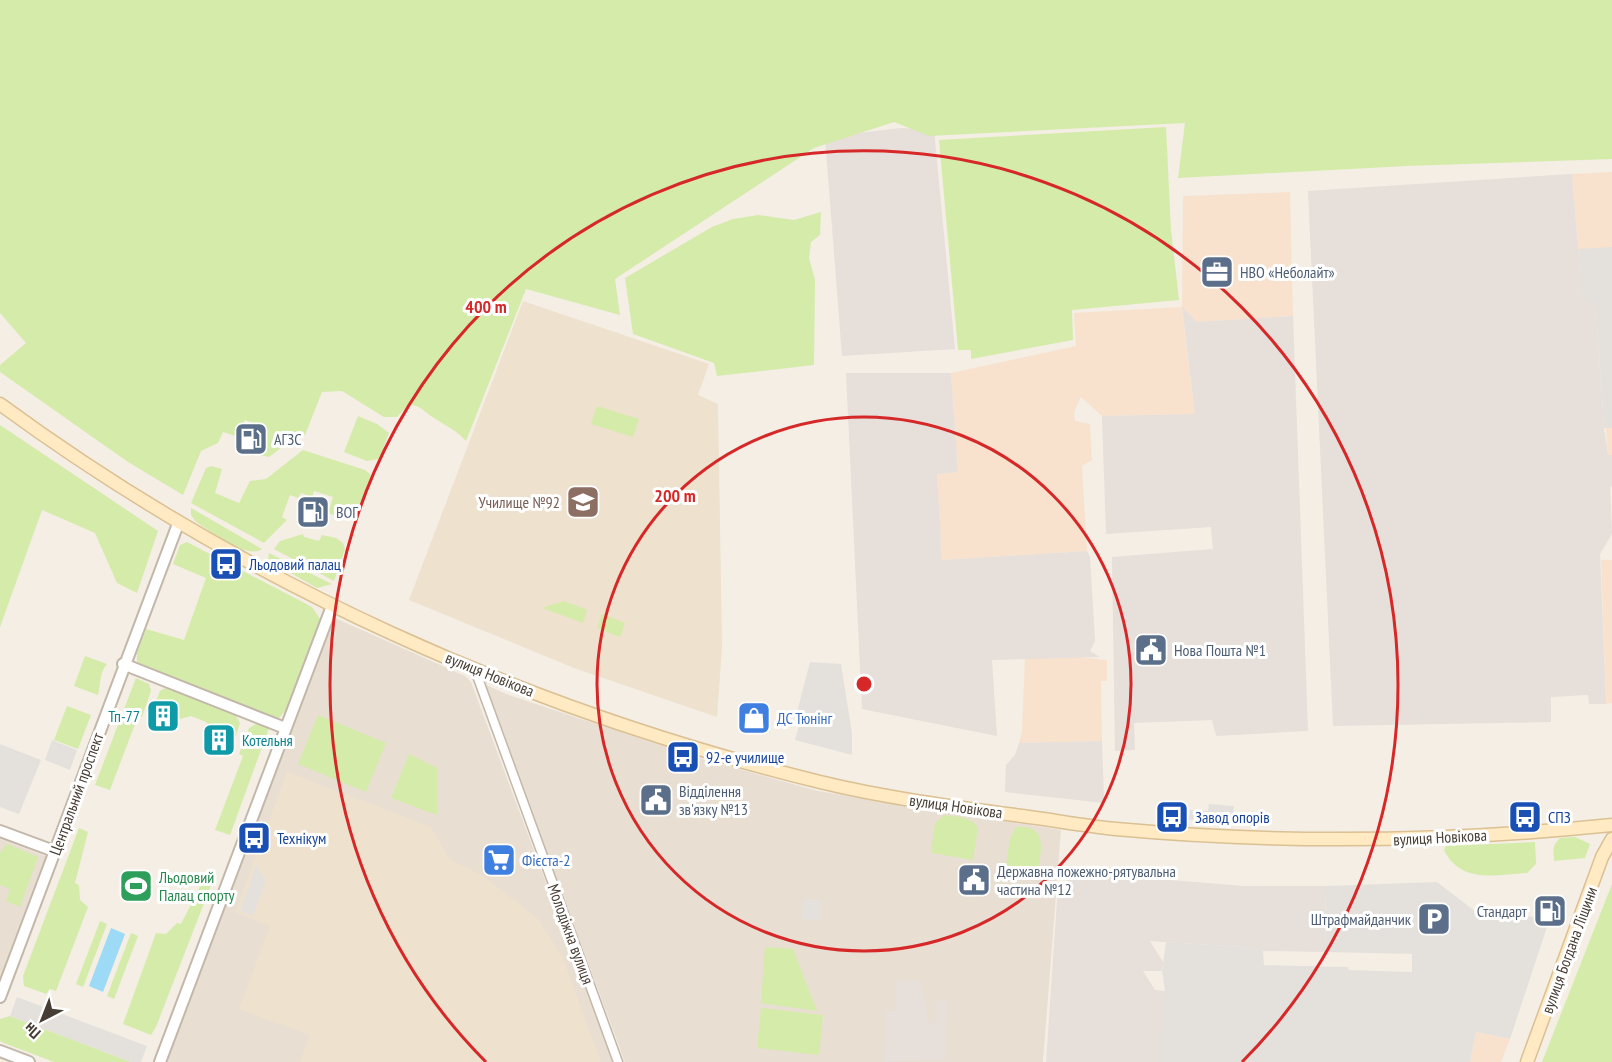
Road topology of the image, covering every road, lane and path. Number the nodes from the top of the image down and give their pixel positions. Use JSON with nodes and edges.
{"nodes":[{"id":1,"x":0,"y":404,"type":"edge"},
{"id":2,"x":178,"y":524,"type":"junction"},
{"id":3,"x":332,"y":606,"type":"junction"},
{"id":4,"x":123,"y":664,"type":"junction"},
{"id":5,"x":475,"y":670,"type":"junction"},
{"id":6,"x":285,"y":728,"type":"junction"},
{"id":7,"x":1612,"y":825,"type":"edge"},
{"id":8,"x":0,"y":831,"type":"edge"},
{"id":9,"x":1612,"y":839,"type":"edge"},
{"id":10,"x":54,"y":851,"type":"junction"},
{"id":11,"x":0,"y":997,"type":"edge"},
{"id":12,"x":0,"y":1051,"type":"edge"},
{"id":13,"x":29,"y":1062,"type":"edge"},
{"id":14,"x":159,"y":1062,"type":"edge"},
{"id":15,"x":618,"y":1062,"type":"edge"},
{"id":16,"x":1527,"y":1062,"type":"edge"}],
"edges":[{"from":1,"to":2,"type":"main road"},
{"from":2,"to":3,"type":"main road","name":"вулиця Новікова"},
{"from":2,"to":4,"type":"street","name":"Центральний проспект"},
{"from":3,"to":5,"type":"main road","name":"вулиця Новікова"},
{"from":3,"to":6,"type":"street"},
{"from":4,"to":6,"type":"street"},
{"from":4,"to":10,"type":"street","name":"Центральний проспект"},
{"from":5,"to":7,"type":"main road","name":"вулиця Новікова"},
{"from":5,"to":15,"type":"street","name":"Молодіжна вулиця"},
{"from":6,"to":14,"type":"street"},
{"from":8,"to":10,"type":"street"},
{"from":9,"to":16,"type":"main road","name":"вулиця Богдана Ліщини"},
{"from":10,"to":11,"type":"street","name":"Центральний проспект"},
{"from":12,"to":13,"type":"street"}]}
